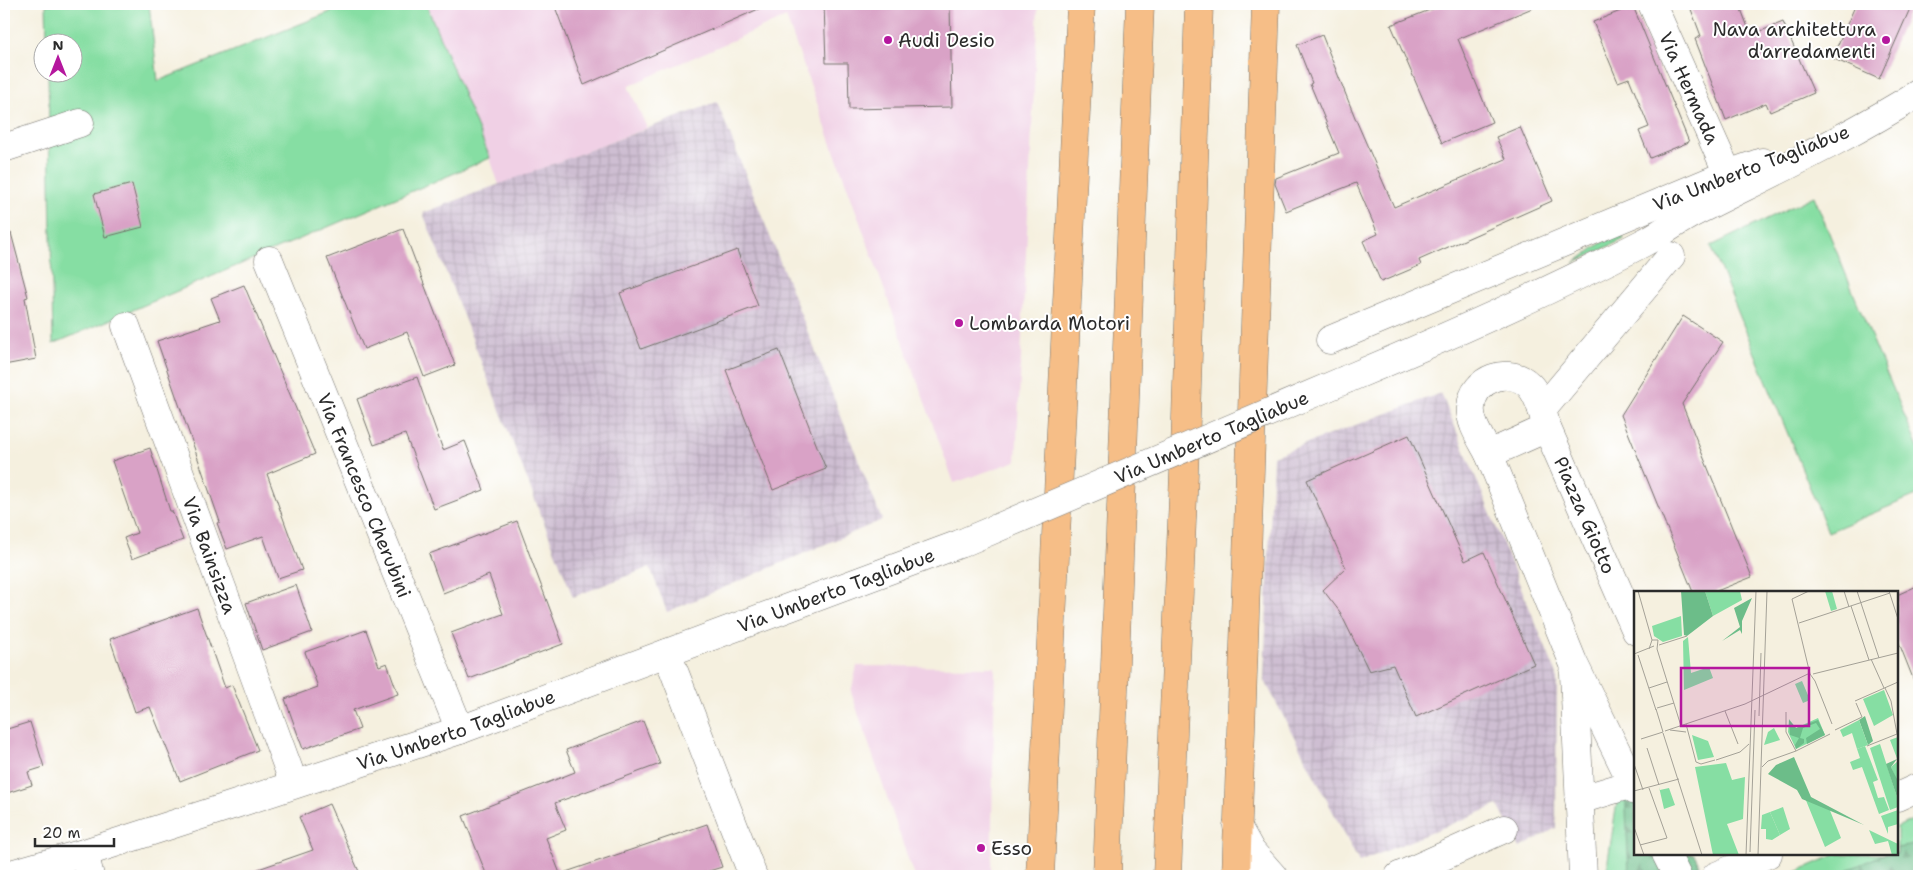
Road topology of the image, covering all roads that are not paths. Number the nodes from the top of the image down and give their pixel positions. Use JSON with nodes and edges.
{"nodes":[{"id":1,"x":1081,"y":4,"type":"edge"},
{"id":2,"x":1140,"y":4,"type":"edge"},
{"id":3,"x":1199,"y":4,"type":"edge"},
{"id":4,"x":1266,"y":4,"type":"edge"},
{"id":5,"x":1652,"y":4,"type":"edge"},
{"id":6,"x":1919,"y":93,"type":"edge"},
{"id":7,"x":1919,"y":110,"type":"edge"},
{"id":8,"x":1875,"y":120,"type":"junction"},
{"id":9,"x":80,"y":123,"type":"dead end"},
{"id":10,"x":4,"y":148,"type":"edge"},
{"id":11,"x":1728,"y":174,"type":"junction"},
{"id":12,"x":1631,"y":216,"type":"junction"},
{"id":13,"x":1646,"y":242,"type":"junction"},
{"id":14,"x":1671,"y":256,"type":"dead end"},
{"id":15,"x":269,"y":260,"type":"dead end"},
{"id":16,"x":126,"y":326,"type":"dead end"},
{"id":17,"x":1330,"y":340,"type":"dead end"},
{"id":18,"x":1545,"y":419,"type":"junction"},
{"id":19,"x":1489,"y":454,"type":"junction"},
{"id":20,"x":1634,"y":626,"type":"edge"},
{"id":21,"x":667,"y":653,"type":"junction"},
{"id":22,"x":1573,"y":662,"type":"junction"},
{"id":23,"x":460,"y":730,"type":"junction"},
{"id":24,"x":294,"y":784,"type":"junction"},
{"id":25,"x":1919,"y":787,"type":"edge"},
{"id":26,"x":1634,"y":788,"type":"edge"},
{"id":27,"x":1898,"y":797,"type":"edge"},
{"id":28,"x":1579,"y":800,"type":"junction"},
{"id":29,"x":1237,"y":826,"type":"junction"},
{"id":30,"x":1504,"y":829,"type":"dead end"},
{"id":31,"x":1666,"y":855,"type":"edge"},
{"id":32,"x":1765,"y":855,"type":"edge"},
{"id":33,"x":87,"y":865,"type":"edge"},
{"id":34,"x":1729,"y":866,"type":"edge"},
{"id":35,"x":6,"y":869,"type":"edge"},
{"id":36,"x":753,"y":876,"type":"edge"},
{"id":37,"x":1040,"y":876,"type":"edge"},
{"id":38,"x":1107,"y":876,"type":"edge"},
{"id":39,"x":1167,"y":876,"type":"edge"},
{"id":40,"x":1236,"y":876,"type":"edge"},
{"id":41,"x":1273,"y":876,"type":"edge"},
{"id":42,"x":1399,"y":876,"type":"edge"},
{"id":43,"x":1583,"y":876,"type":"edge"},
{"id":44,"x":1677,"y":876,"type":"edge"}],
"edges":[{"from":1,"to":37,"type":"highway"},
{"from":2,"to":38,"type":"highway"},
{"from":3,"to":39,"type":"highway"},
{"from":4,"to":29,"type":"highway"},
{"from":5,"to":11,"type":"street","name":"Via Hermada"},
{"from":6,"to":8,"type":"street","name":"Via Umberto Tagliabue"},
{"from":7,"to":8,"type":"street","name":"Via Umberto Tagliabue"},
{"from":8,"to":11,"type":"street","name":"Via Umberto Tagliabue"},
{"from":8,"to":13,"type":"street","name":"Via Umberto Tagliabue"},
{"from":9,"to":10,"type":"street"},
{"from":11,"to":12,"type":"street","name":"Via Umberto Tagliabue"},
{"from":12,"to":13,"type":"street","name":"Via Umberto Tagliabue"},
{"from":12,"to":17,"type":"street","name":"Via Umberto Tagliabue"},
{"from":13,"to":21,"type":"street","name":"Via Umberto Tagliabue","bridge":true},
{"from":14,"to":18,"type":"street"},
{"from":15,"to":23,"type":"street","name":"Via Francesco Cherubini"},
{"from":16,"to":24,"type":"street","name":"Via Bainsizza"},
{"from":18,"to":19,"type":"street"},
{"from":18,"to":19,"type":"street"},
{"from":18,"to":20,"type":"street","name":"Piazza Giotto"},
{"from":19,"to":22,"type":"street"},
{"from":21,"to":23,"type":"street","name":"Via Umberto Tagliabue"},
{"from":21,"to":36,"type":"street"},
{"from":22,"to":26,"type":"street"},
{"from":22,"to":28,"type":"street"},
{"from":23,"to":24,"type":"street","name":"Via Umberto Tagliabue"},
{"from":24,"to":33,"type":"street","name":"Via Umberto Tagliabue"},
{"from":25,"to":27,"type":"street"},
{"from":26,"to":28,"type":"street"},
{"from":28,"to":43,"type":"street"},
{"from":29,"to":40,"type":"highway"},
{"from":29,"to":41,"type":"street"},
{"from":30,"to":42,"type":"street"},
{"from":31,"to":44,"type":"street"},
{"from":32,"to":34,"type":"street"},
{"from":33,"to":35,"type":"street","name":"Via Umberto Tagliabue"}]}
